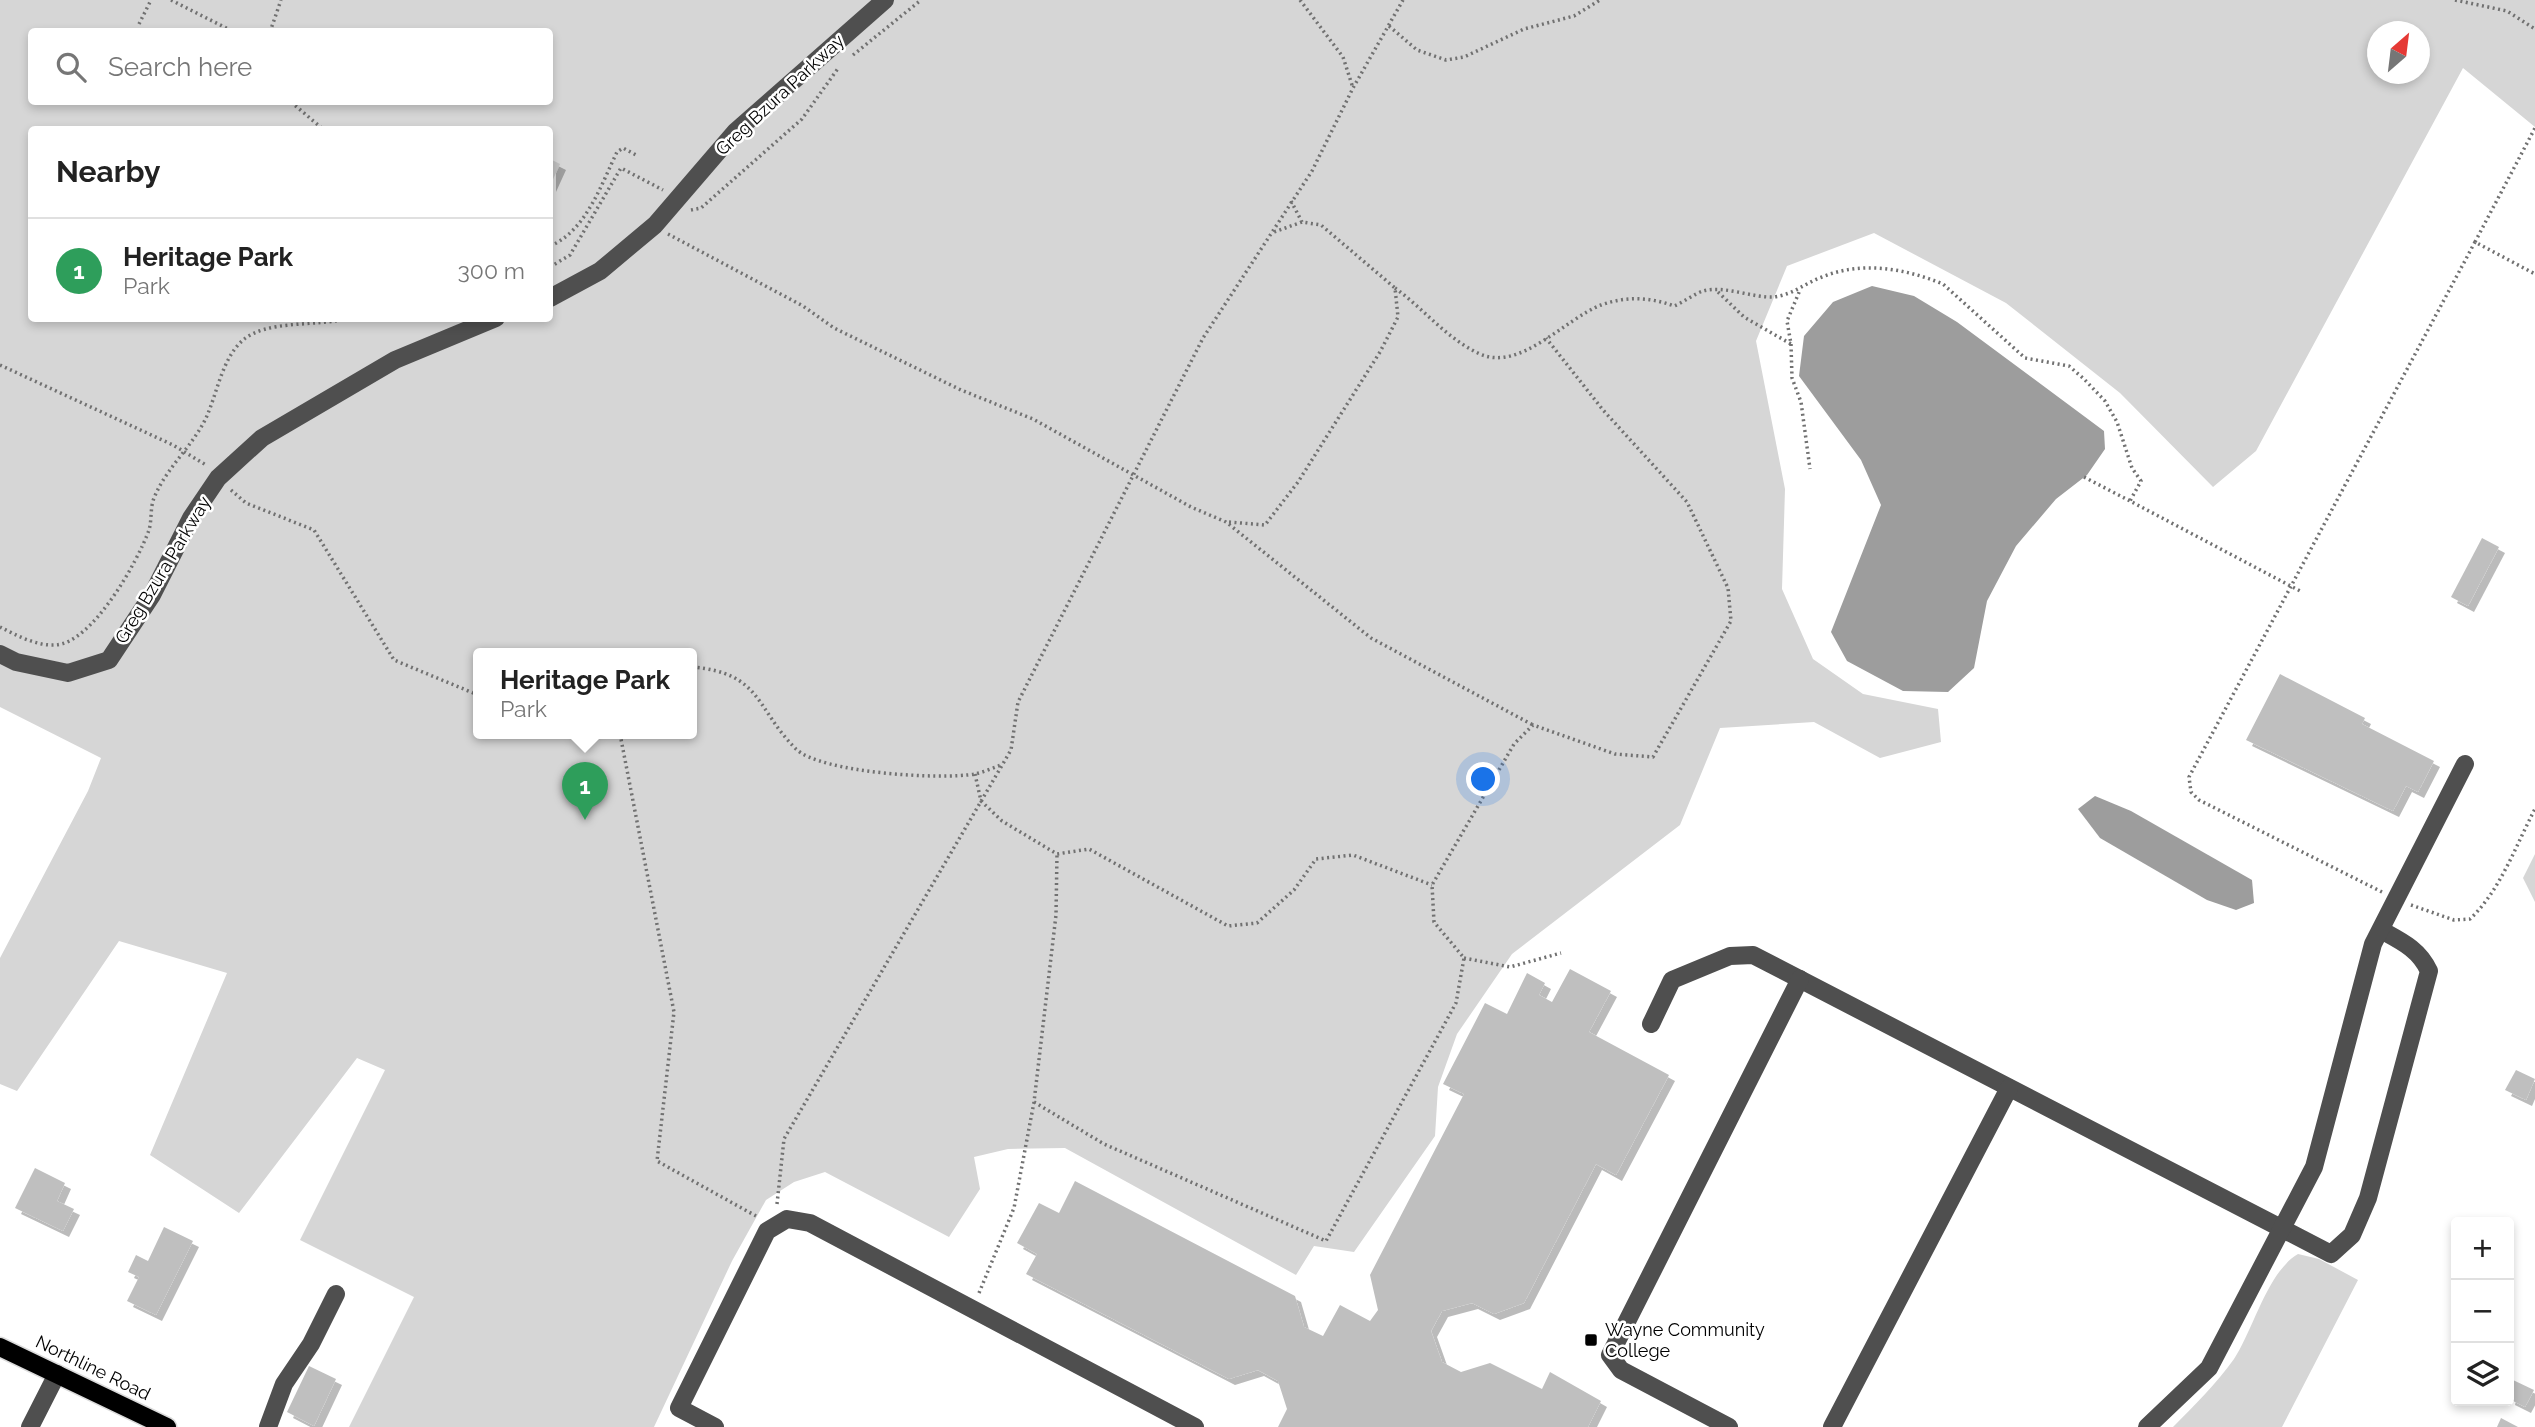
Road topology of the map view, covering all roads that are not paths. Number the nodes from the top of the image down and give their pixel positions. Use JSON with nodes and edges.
{"nodes":[{"id":1,"x":885,"y":0,"type":"edge"},
{"id":2,"x":553,"y":296,"type":"edge"},
{"id":3,"x":486,"y":322,"type":"edge"},
{"id":4,"x":0,"y":654,"type":"edge"},
{"id":5,"x":2465,"y":764,"type":"dead end"},
{"id":6,"x":2381,"y":930,"type":"junction"},
{"id":7,"x":1800,"y":979,"type":"junction"},
{"id":8,"x":1651,"y":1024,"type":"dead end"},
{"id":9,"x":2009,"y":1088,"type":"junction"},
{"id":10,"x":2281,"y":1230,"type":"junction"},
{"id":11,"x":336,"y":1294,"type":"dead end"},
{"id":12,"x":0,"y":1347,"type":"edge"},
{"id":13,"x":57,"y":1374,"type":"junction"},
{"id":14,"x":30,"y":1427,"type":"edge"},
{"id":15,"x":167,"y":1427,"type":"edge"},
{"id":16,"x":268,"y":1427,"type":"edge"},
{"id":17,"x":715,"y":1427,"type":"edge"},
{"id":18,"x":1195,"y":1427,"type":"edge"},
{"id":19,"x":1729,"y":1427,"type":"edge"},
{"id":20,"x":1832,"y":1427,"type":"edge"},
{"id":21,"x":2147,"y":1427,"type":"edge"}],
"edges":[{"from":1,"to":2,"type":"street","name":"Greg Bzura Parkway"},
{"from":3,"to":4,"type":"street","name":"Greg Bzura Parkway"},
{"from":5,"to":6,"type":"street"},
{"from":6,"to":10,"type":"street"},
{"from":6,"to":10,"type":"street"},
{"from":7,"to":8,"type":"street"},
{"from":7,"to":9,"type":"street"},
{"from":7,"to":19,"type":"street"},
{"from":9,"to":10,"type":"street"},
{"from":9,"to":20,"type":"street"},
{"from":10,"to":21,"type":"street"},
{"from":11,"to":16,"type":"street"},
{"from":12,"to":13,"type":"main road","name":"Northline Road"},
{"from":13,"to":14,"type":"street"},
{"from":13,"to":15,"type":"main road","name":"Northline Road"},
{"from":17,"to":18,"type":"street"}]}
